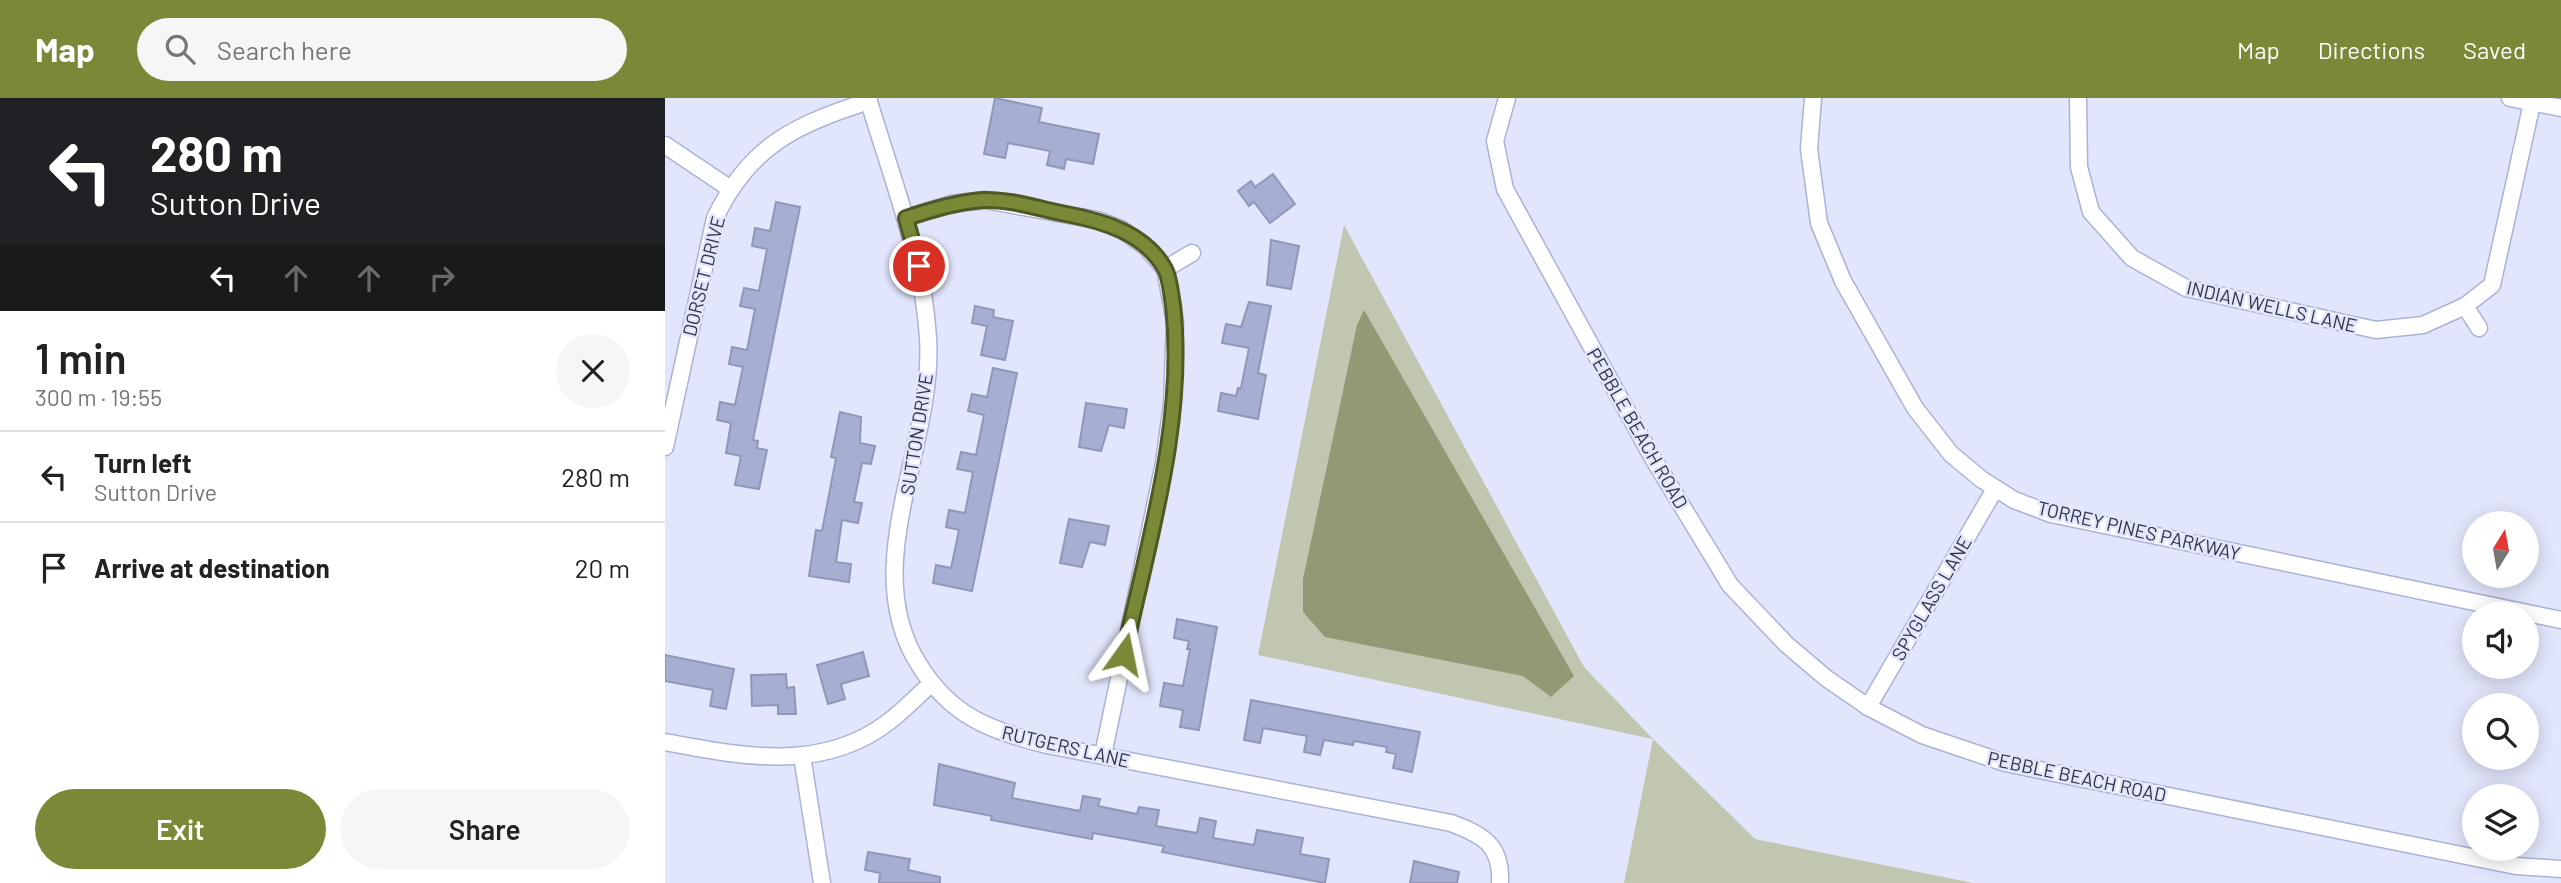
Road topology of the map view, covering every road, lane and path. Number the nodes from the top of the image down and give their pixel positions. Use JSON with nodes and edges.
{"nodes":[{"id":1,"x":1507,"y":98,"type":"edge"},
{"id":2,"x":1813,"y":98,"type":"edge"},
{"id":3,"x":2078,"y":98,"type":"edge"},
{"id":4,"x":2510,"y":98,"type":"edge"},
{"id":5,"x":868,"y":99,"type":"edge"},
{"id":6,"x":2532,"y":103,"type":"junction"},
{"id":7,"x":2561,"y":108,"type":"edge"},
{"id":8,"x":665,"y":145,"type":"edge"},
{"id":9,"x":730,"y":188,"type":"junction"},
{"id":10,"x":906,"y":218,"type":"junction"},
{"id":11,"x":1192,"y":253,"type":"dead end"},
{"id":12,"x":1165,"y":269,"type":"junction"},
{"id":13,"x":2465,"y":306,"type":"junction"},
{"id":14,"x":2479,"y":328,"type":"dead end"},
{"id":15,"x":665,"y":447,"type":"edge"},
{"id":16,"x":1995,"y":489,"type":"junction"},
{"id":17,"x":2561,"y":620,"type":"edge"},
{"id":18,"x":931,"y":684,"type":"junction"},
{"id":19,"x":1868,"y":707,"type":"junction"},
{"id":20,"x":665,"y":742,"type":"edge"},
{"id":21,"x":1103,"y":755,"type":"junction"},
{"id":22,"x":802,"y":756,"type":"junction"},
{"id":23,"x":2561,"y":869,"type":"edge"},
{"id":24,"x":821,"y":883,"type":"edge"},
{"id":25,"x":1500,"y":883,"type":"edge"}],
"edges":[{"from":1,"to":19,"type":"street","name":"PEBBLE BEACH ROAD"},
{"from":2,"to":16,"type":"street","name":"TORREY PINES PARKWAY"},
{"from":3,"to":13,"type":"street","name":"INDIAN WELLS LANE"},
{"from":4,"to":6,"type":"street"},
{"from":5,"to":9,"type":"street","name":"DORSET DRIVE"},
{"from":5,"to":10,"type":"street","name":"SUTTON DRIVE"},
{"from":6,"to":7,"type":"street"},
{"from":6,"to":13,"type":"street","name":"INDIAN WELLS LANE"},
{"from":8,"to":9,"type":"street"},
{"from":9,"to":15,"type":"street","name":"DORSET DRIVE"},
{"from":10,"to":12,"type":"street"},
{"from":10,"to":18,"type":"street","name":"SUTTON DRIVE"},
{"from":11,"to":12,"type":"street"},
{"from":12,"to":21,"type":"street"},
{"from":13,"to":14,"type":"street"},
{"from":16,"to":17,"type":"street","name":"TORREY PINES PARKWAY"},
{"from":16,"to":19,"type":"street","name":"SPYGLASS LANE"},
{"from":18,"to":21,"type":"street","name":"RUTGERS LANE"},
{"from":18,"to":22,"type":"street"},
{"from":19,"to":23,"type":"street","name":"PEBBLE BEACH ROAD"},
{"from":20,"to":22,"type":"street"},
{"from":21,"to":25,"type":"street","name":"RUTGERS LANE"},
{"from":22,"to":24,"type":"street"}]}
